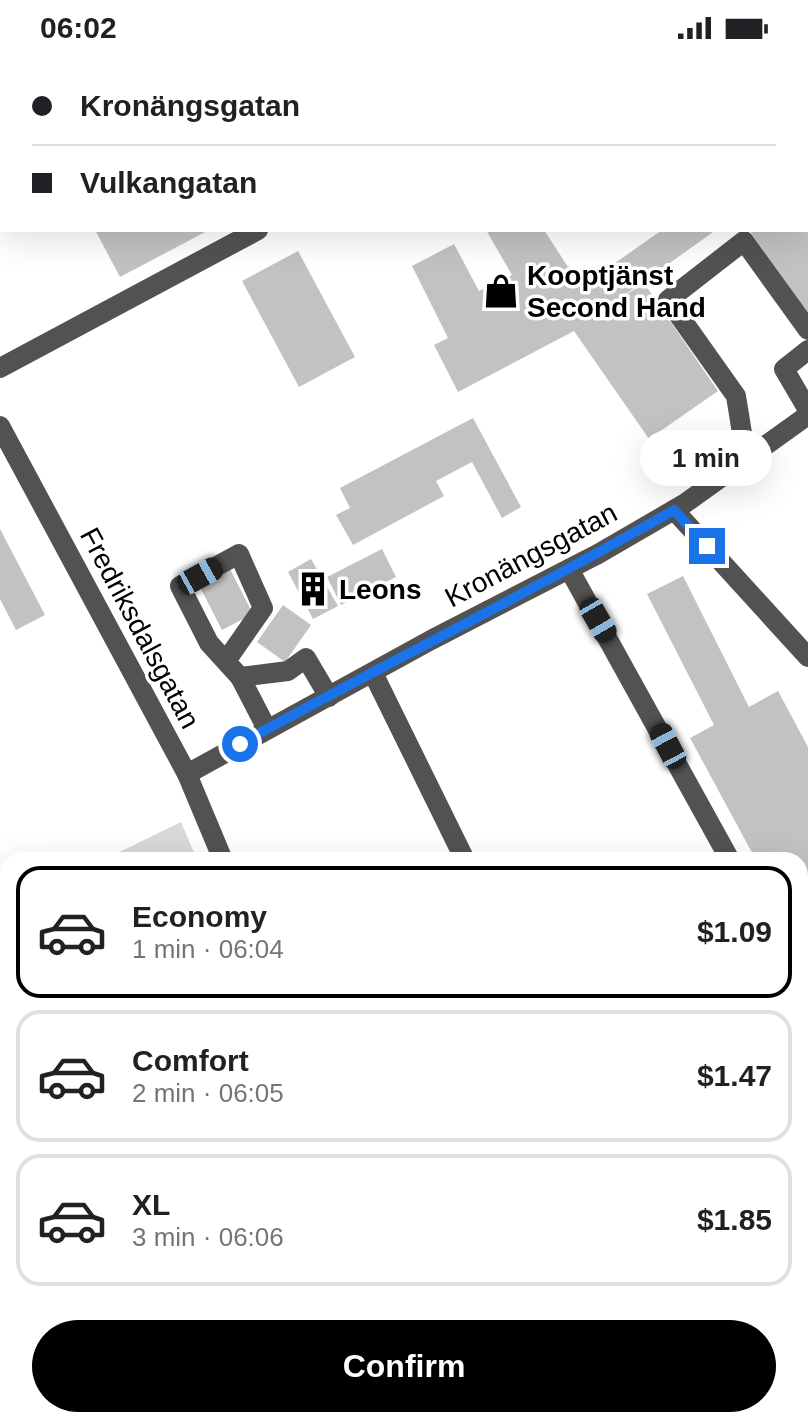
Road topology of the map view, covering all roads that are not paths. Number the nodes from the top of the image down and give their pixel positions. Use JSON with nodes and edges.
{"nodes":[{"id":1,"x":254,"y":232,"type":"edge"},
{"id":2,"x":808,"y":330,"type":"edge"},
{"id":3,"x":808,"y":350,"type":"edge"},
{"id":4,"x":0,"y":368,"type":"edge"},
{"id":5,"x":808,"y":413,"type":"edge"},
{"id":6,"x":0,"y":426,"type":"edge"},
{"id":7,"x":746,"y":458,"type":"junction"},
{"id":8,"x":674,"y":510,"type":"junction"},
{"id":9,"x":569,"y":569,"type":"junction"},
{"id":10,"x":808,"y":657,"type":"edge"},
{"id":11,"x":226,"y":661,"type":"junction"},
{"id":12,"x":373,"y":673,"type":"junction"},
{"id":13,"x":240,"y":677,"type":"junction"},
{"id":14,"x":329,"y":697,"type":"junction"},
{"id":15,"x":267,"y":729,"type":"junction"},
{"id":16,"x":187,"y":774,"type":"junction"},
{"id":17,"x":220,"y":852,"type":"edge"},
{"id":18,"x":461,"y":852,"type":"edge"},
{"id":19,"x":726,"y":852,"type":"edge"}],
"edges":[{"from":1,"to":4,"type":"street"},
{"from":2,"to":7,"type":"street"},
{"from":3,"to":5,"type":"street"},
{"from":5,"to":7,"type":"street","name":"Kronängsgatan"},
{"from":6,"to":16,"type":"street","name":"Fredriksdalsgatan"},
{"from":7,"to":8,"type":"street","name":"Kronängsgatan"},
{"from":8,"to":9,"type":"street","name":"Kronängsgatan"},
{"from":8,"to":10,"type":"street"},
{"from":9,"to":12,"type":"street","name":"Kronängsgatan"},
{"from":9,"to":19,"type":"street"},
{"from":11,"to":11,"type":"street"},
{"from":11,"to":13,"type":"street"},
{"from":12,"to":14,"type":"street","name":"Kronängsgatan"},
{"from":12,"to":18,"type":"street"},
{"from":13,"to":14,"type":"street"},
{"from":13,"to":15,"type":"street"},
{"from":14,"to":15,"type":"street","name":"Kronängsgatan"},
{"from":15,"to":16,"type":"street","name":"Kronängsgatan"},
{"from":16,"to":17,"type":"street","name":"Fredriksdalsgatan"}]}
